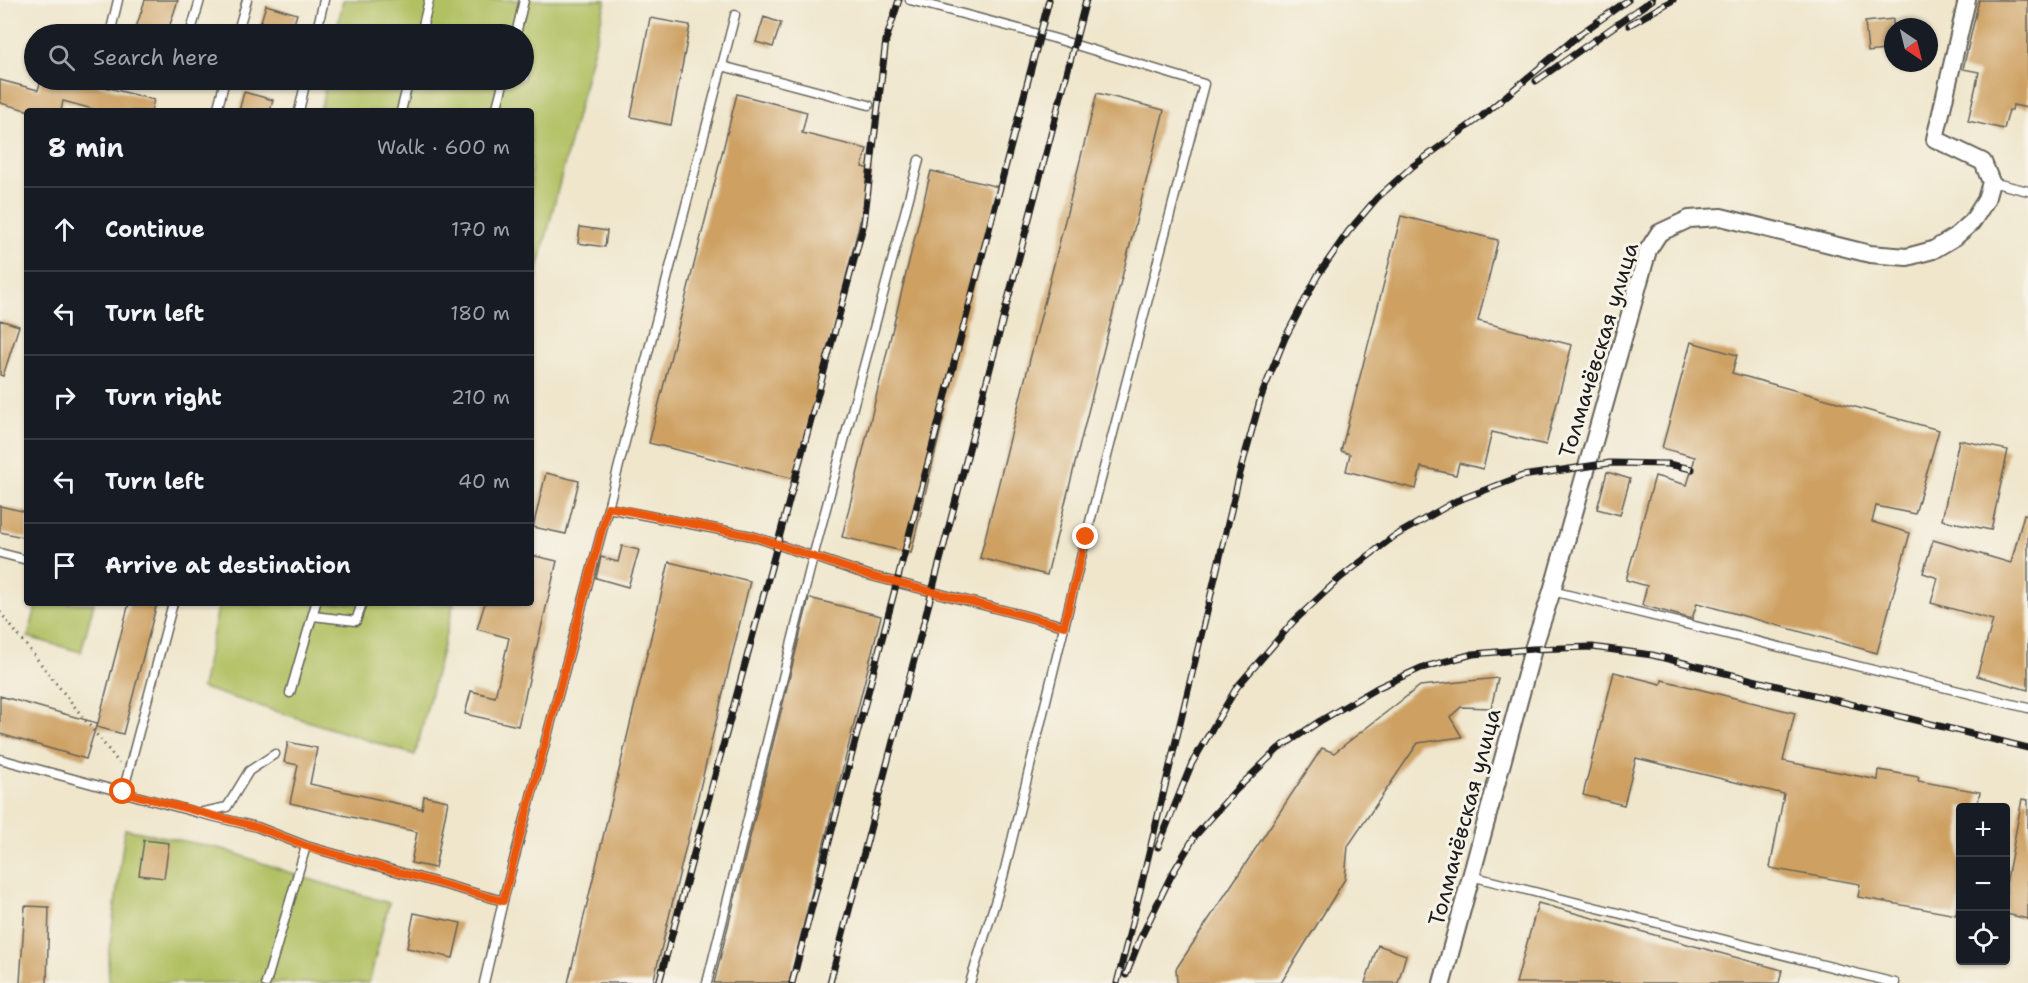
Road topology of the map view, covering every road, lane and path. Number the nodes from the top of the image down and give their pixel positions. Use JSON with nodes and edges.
{"nodes":[{"id":1,"x":118,"y":0,"type":"edge"},
{"id":2,"x":200,"y":0,"type":"edge"},
{"id":3,"x":247,"y":0,"type":"edge"},
{"id":4,"x":324,"y":0,"type":"edge"},
{"id":5,"x":429,"y":0,"type":"edge"},
{"id":6,"x":524,"y":0,"type":"edge"},
{"id":7,"x":910,"y":0,"type":"edge"},
{"id":8,"x":1967,"y":0,"type":"edge"},
{"id":9,"x":735,"y":15,"type":"dead end"},
{"id":10,"x":112,"y":24,"type":"edge"},
{"id":11,"x":193,"y":24,"type":"edge"},
{"id":12,"x":240,"y":24,"type":"edge"},
{"id":13,"x":318,"y":24,"type":"edge"},
{"id":14,"x":423,"y":24,"type":"edge"},
{"id":15,"x":518,"y":24,"type":"edge"},
{"id":16,"x":722,"y":66,"type":"junction"},
{"id":17,"x":222,"y":90,"type":"edge"},
{"id":18,"x":304,"y":90,"type":"edge"},
{"id":19,"x":406,"y":90,"type":"edge"},
{"id":20,"x":501,"y":90,"type":"edge"},
{"id":21,"x":869,"y":105,"type":"dead end"},
{"id":22,"x":218,"y":108,"type":"edge"},
{"id":23,"x":300,"y":108,"type":"edge"},
{"id":24,"x":402,"y":108,"type":"edge"},
{"id":25,"x":497,"y":108,"type":"edge"},
{"id":26,"x":919,"y":160,"type":"dead end"},
{"id":27,"x":1991,"y":182,"type":"junction"},
{"id":28,"x":2028,"y":191,"type":"edge"},
{"id":29,"x":608,"y":507,"type":"junction"},
{"id":30,"x":0,"y":554,"type":"edge"},
{"id":31,"x":813,"y":557,"type":"junction"},
{"id":32,"x":24,"y":559,"type":"edge"},
{"id":33,"x":1552,"y":591,"type":"junction"},
{"id":34,"x":172,"y":606,"type":"edge"},
{"id":35,"x":315,"y":606,"type":"edge"},
{"id":36,"x":361,"y":606,"type":"edge"},
{"id":37,"x":0,"y":612,"type":"edge"},
{"id":38,"x":313,"y":616,"type":"junction"},
{"id":39,"x":1064,"y":626,"type":"junction"},
{"id":40,"x":290,"y":693,"type":"dead end"},
{"id":41,"x":2028,"y":708,"type":"edge"},
{"id":42,"x":275,"y":754,"type":"dead end"},
{"id":43,"x":0,"y":759,"type":"edge"},
{"id":44,"x":127,"y":774,"type":"junction"},
{"id":45,"x":123,"y":792,"type":"junction"},
{"id":46,"x":199,"y":813,"type":"junction"},
{"id":47,"x":306,"y":846,"type":"junction"},
{"id":48,"x":1471,"y":876,"type":"junction"},
{"id":49,"x":503,"y":901,"type":"junction"},
{"id":50,"x":266,"y":983,"type":"edge"},
{"id":51,"x":484,"y":983,"type":"edge"},
{"id":52,"x":707,"y":983,"type":"edge"},
{"id":53,"x":970,"y":983,"type":"edge"},
{"id":54,"x":1442,"y":983,"type":"edge"},
{"id":55,"x":1895,"y":983,"type":"edge"}],
"edges":[{"from":1,"to":10,"type":"lane"},
{"from":2,"to":11,"type":"lane"},
{"from":3,"to":12,"type":"lane"},
{"from":4,"to":13,"type":"lane"},
{"from":5,"to":14,"type":"lane"},
{"from":6,"to":15,"type":"lane"},
{"from":7,"to":39,"type":"lane"},
{"from":8,"to":27,"type":"street"},
{"from":9,"to":16,"type":"lane"},
{"from":16,"to":21,"type":"lane"},
{"from":16,"to":29,"type":"lane"},
{"from":17,"to":22,"type":"lane"},
{"from":18,"to":23,"type":"lane"},
{"from":19,"to":24,"type":"lane"},
{"from":20,"to":25,"type":"lane"},
{"from":26,"to":31,"type":"lane"},
{"from":27,"to":28,"type":"lane"},
{"from":27,"to":33,"type":"street","name":"Толмачёвская улица"},
{"from":29,"to":31,"type":"lane"},
{"from":29,"to":49,"type":"lane"},
{"from":30,"to":32,"type":"lane"},
{"from":31,"to":39,"type":"lane"},
{"from":31,"to":52,"type":"lane"},
{"from":33,"to":41,"type":"lane"},
{"from":33,"to":48,"type":"street","name":"Толмачёвская улица"},
{"from":34,"to":44,"type":"lane"},
{"from":35,"to":38,"type":"lane"},
{"from":36,"to":38,"type":"lane"},
{"from":37,"to":44,"type":"path"},
{"from":38,"to":40,"type":"lane"},
{"from":39,"to":53,"type":"lane"},
{"from":42,"to":46,"type":"lane"},
{"from":43,"to":45,"type":"lane"},
{"from":44,"to":45,"type":"lane"},
{"from":45,"to":46,"type":"lane"},
{"from":46,"to":47,"type":"lane"},
{"from":47,"to":49,"type":"lane"},
{"from":47,"to":50,"type":"lane"},
{"from":48,"to":54,"type":"street","name":"Толмачёвская улица"},
{"from":48,"to":55,"type":"lane"},
{"from":49,"to":51,"type":"lane"}]}
